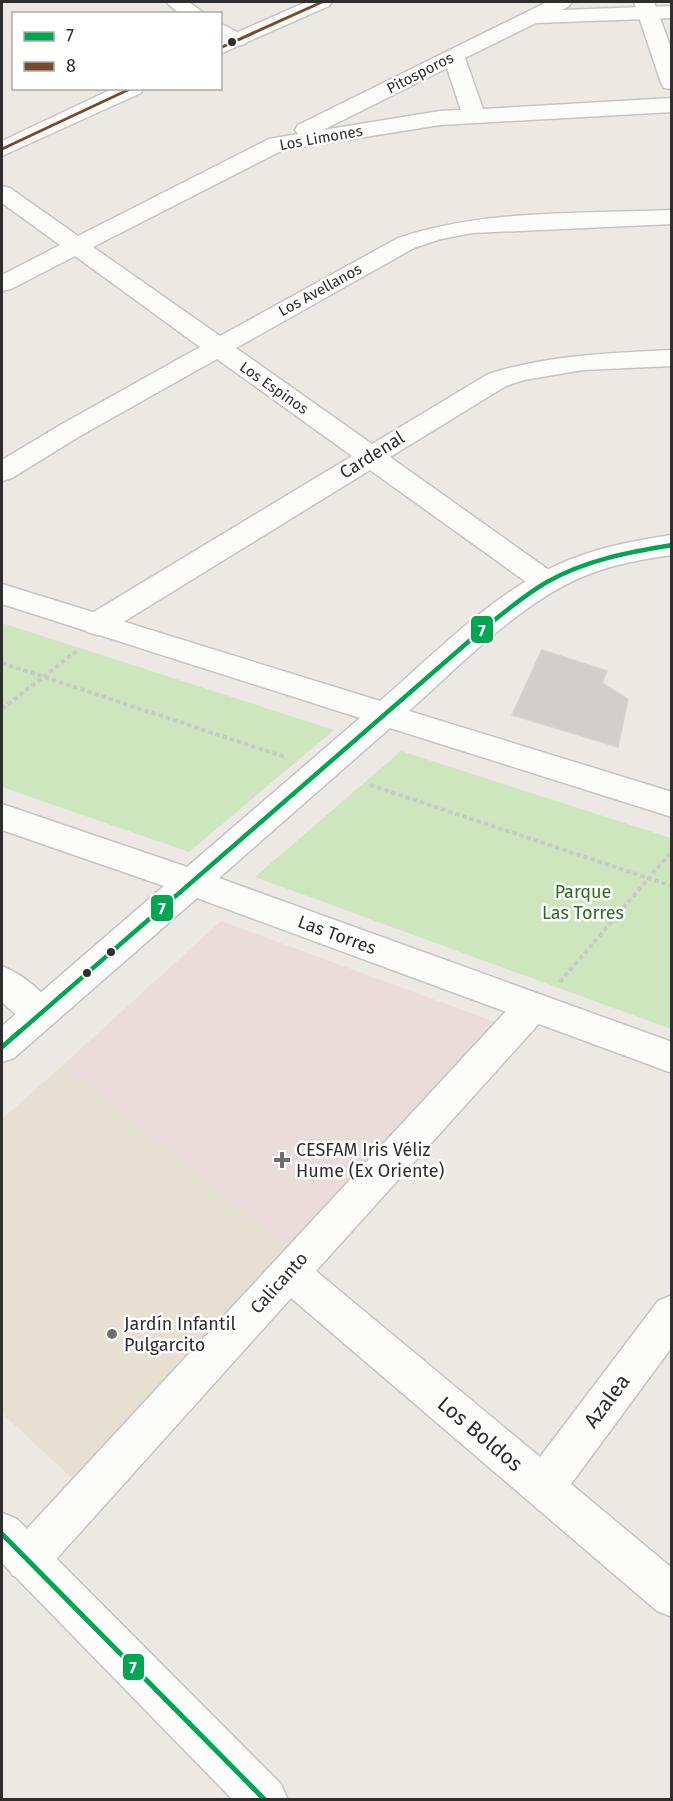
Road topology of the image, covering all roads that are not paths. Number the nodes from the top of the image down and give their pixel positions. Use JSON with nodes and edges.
{"nodes":[{"id":1,"x":176,"y":2,"type":"edge"},
{"id":2,"x":322,"y":2,"type":"edge"},
{"id":3,"x":562,"y":2,"type":"edge"},
{"id":4,"x":646,"y":7,"type":"edge"},
{"id":5,"x":192,"y":12,"type":"edge"},
{"id":6,"x":672,"y":12,"type":"edge"},
{"id":7,"x":530,"y":18,"type":"junction"},
{"id":8,"x":226,"y":39,"type":"edge"},
{"id":9,"x":454,"y":56,"type":"junction"},
{"id":10,"x":672,"y":83,"type":"edge"},
{"id":11,"x":120,"y":91,"type":"edge"},
{"id":12,"x":672,"y":105,"type":"edge"},
{"id":13,"x":474,"y":115,"type":"junction"},
{"id":14,"x":278,"y":144,"type":"junction"},
{"id":15,"x":2,"y":149,"type":"edge"},
{"id":16,"x":2,"y":194,"type":"edge"},
{"id":17,"x":672,"y":217,"type":"edge"},
{"id":18,"x":76,"y":246,"type":"junction"},
{"id":19,"x":2,"y":284,"type":"edge"},
{"id":20,"x":217,"y":347,"type":"junction"},
{"id":21,"x":672,"y":358,"type":"edge"},
{"id":22,"x":370,"y":456,"type":"junction"},
{"id":23,"x":2,"y":472,"type":"edge"},
{"id":24,"x":672,"y":545,"type":"edge"},
{"id":25,"x":546,"y":582,"type":"junction"},
{"id":26,"x":2,"y":594,"type":"edge"},
{"id":27,"x":90,"y":635,"type":"junction"},
{"id":28,"x":387,"y":714,"type":"junction"},
{"id":29,"x":672,"y":805,"type":"edge"},
{"id":30,"x":2,"y":816,"type":"edge"},
{"id":31,"x":192,"y":882,"type":"junction"},
{"id":32,"x":2,"y":981,"type":"edge"},
{"id":33,"x":545,"y":995,"type":"junction"},
{"id":34,"x":39,"y":1014,"type":"junction"},
{"id":35,"x":2,"y":1047,"type":"edge"},
{"id":36,"x":672,"y":1058,"type":"edge"},
{"id":37,"x":289,"y":1272,"type":"junction"},
{"id":38,"x":672,"y":1314,"type":"edge"},
{"id":39,"x":543,"y":1487,"type":"junction"},
{"id":40,"x":14,"y":1547,"type":"edge"},
{"id":41,"x":672,"y":1596,"type":"edge"},
{"id":42,"x":260,"y":1798,"type":"edge"}],
"edges":[{"from":1,"to":5,"type":"street"},
{"from":2,"to":8,"type":"street"},
{"from":3,"to":7,"type":"street","name":"Pitosporos"},
{"from":4,"to":6,"type":"street"},
{"from":4,"to":7,"type":"street"},
{"from":4,"to":10,"type":"street"},
{"from":7,"to":9,"type":"street","name":"Pitosporos"},
{"from":9,"to":13,"type":"street"},
{"from":9,"to":14,"type":"street","name":"Pitosporos"},
{"from":11,"to":15,"type":"street"},
{"from":12,"to":13,"type":"street","name":"Los Limones"},
{"from":13,"to":14,"type":"street","name":"Los Limones"},
{"from":14,"to":18,"type":"street","name":"Los Limones"},
{"from":16,"to":18,"type":"street","name":"Los Espinos"},
{"from":17,"to":20,"type":"street","name":"Los Avellanos"},
{"from":18,"to":19,"type":"street","name":"Los Limones"},
{"from":18,"to":20,"type":"street","name":"Los Espinos"},
{"from":20,"to":22,"type":"street","name":"Los Espinos"},
{"from":20,"to":23,"type":"street","name":"Los Avellanos"},
{"from":21,"to":22,"type":"street","name":"Cardenal"},
{"from":22,"to":25,"type":"street","name":"Los Espinos"},
{"from":22,"to":27,"type":"street","name":"Cardenal"},
{"from":24,"to":25,"type":"street"},
{"from":25,"to":28,"type":"street"},
{"from":26,"to":27,"type":"street"},
{"from":27,"to":28,"type":"street"},
{"from":28,"to":29,"type":"street"},
{"from":28,"to":31,"type":"street"},
{"from":30,"to":31,"type":"street","name":"Las Torres"},
{"from":31,"to":33,"type":"street","name":"Las Torres"},
{"from":31,"to":34,"type":"street"},
{"from":32,"to":34,"type":"street"},
{"from":33,"to":36,"type":"street","name":"Las Torres"},
{"from":33,"to":37,"type":"street","name":"Calicanto"},
{"from":34,"to":35,"type":"street"},
{"from":37,"to":39,"type":"street","name":"Los Boldos"},
{"from":37,"to":40,"type":"street","name":"Calicanto"},
{"from":38,"to":39,"type":"street","name":"Azalea"},
{"from":39,"to":41,"type":"street","name":"Los Boldos"},
{"from":40,"to":42,"type":"street"}]}
